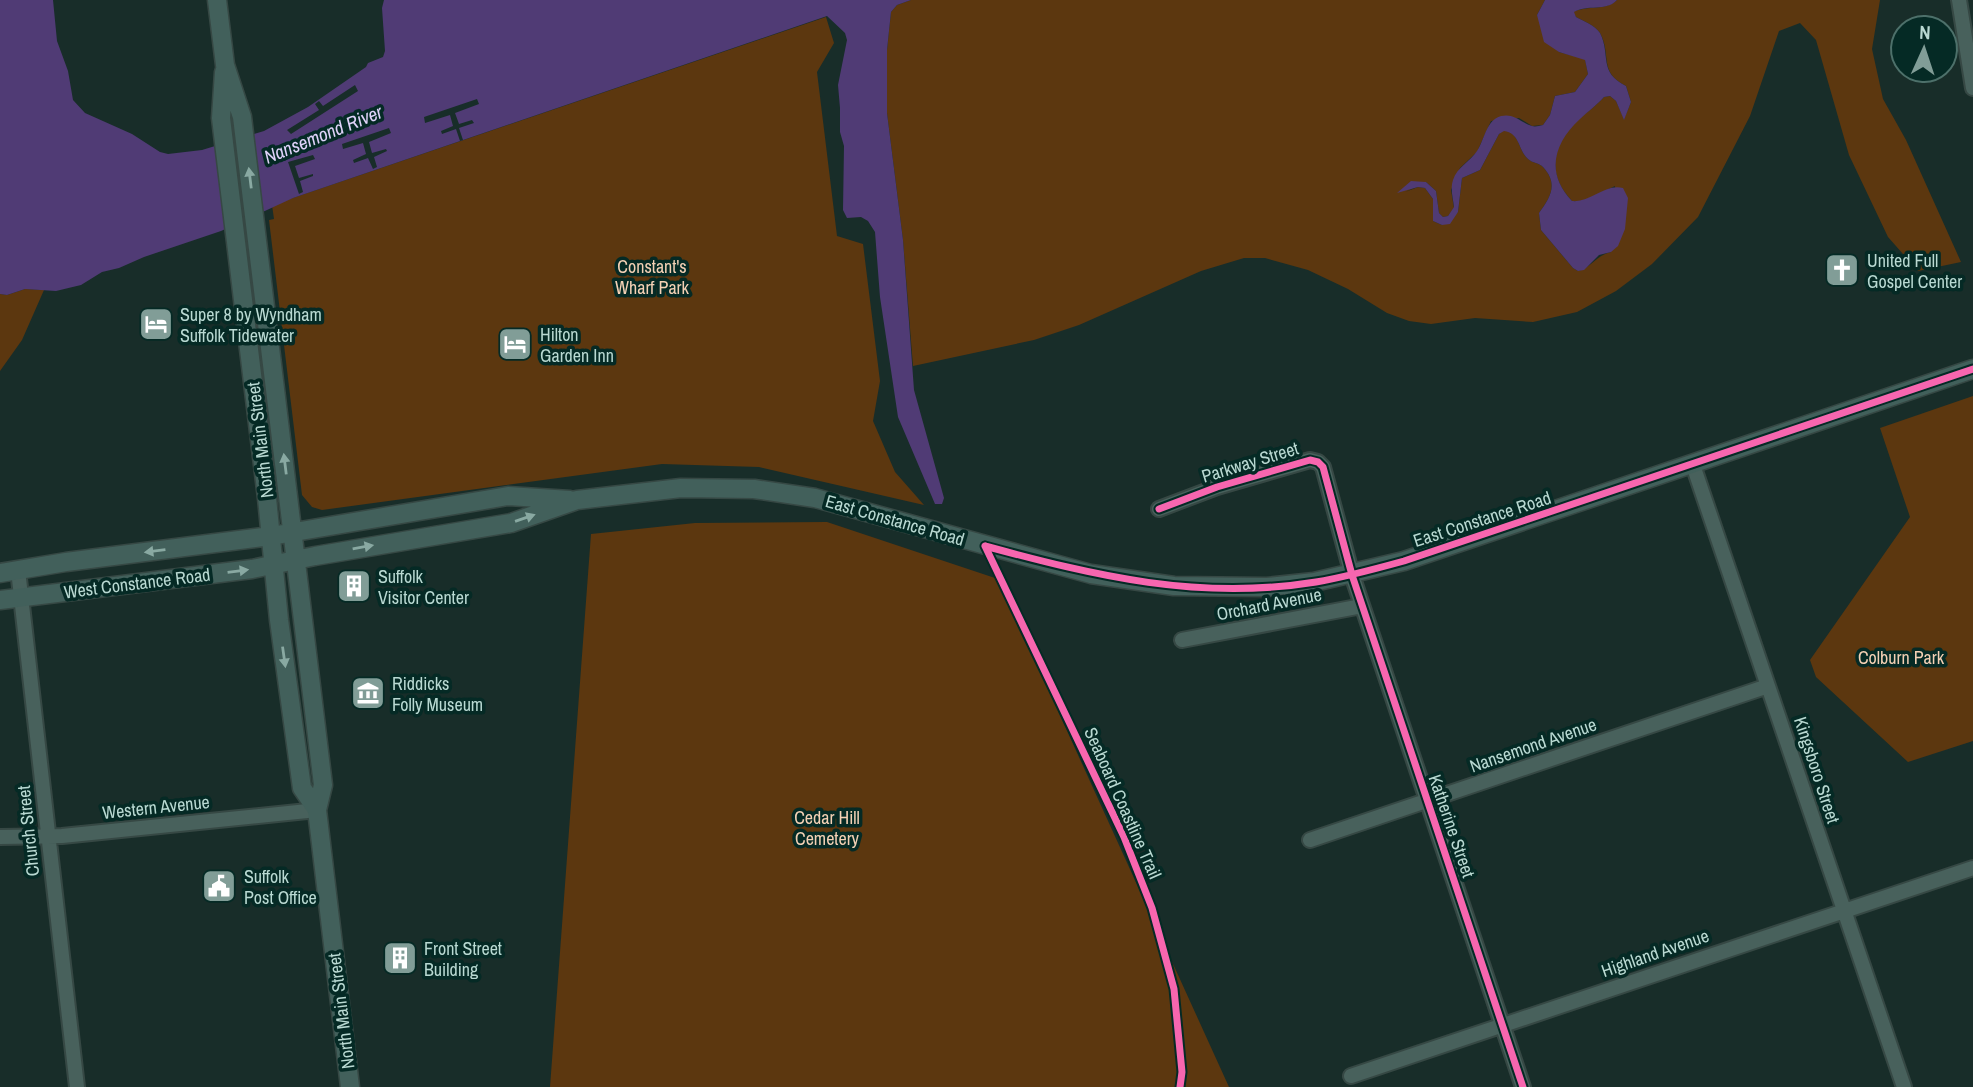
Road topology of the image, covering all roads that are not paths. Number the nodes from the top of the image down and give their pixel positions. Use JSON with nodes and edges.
{"nodes":[{"id":1,"x":217,"y":0,"type":"edge"},
{"id":2,"x":1959,"y":0,"type":"edge"},
{"id":3,"x":225,"y":65,"type":"junction"},
{"id":4,"x":1973,"y":88,"type":"edge"},
{"id":5,"x":1973,"y":369,"type":"edge"},
{"id":6,"x":1693,"y":464,"type":"junction"},
{"id":7,"x":577,"y":500,"type":"junction"},
{"id":8,"x":1159,"y":509,"type":"dead end"},
{"id":9,"x":293,"y":532,"type":"junction"},
{"id":10,"x":271,"y":536,"type":"junction"},
{"id":11,"x":296,"y":560,"type":"junction"},
{"id":12,"x":273,"y":565,"type":"junction"},
{"id":13,"x":9,"y":572,"type":"edge"},
{"id":14,"x":1352,"y":575,"type":"junction"},
{"id":15,"x":22,"y":597,"type":"junction"},
{"id":16,"x":0,"y":600,"type":"edge"},
{"id":17,"x":1362,"y":607,"type":"junction"},
{"id":18,"x":1182,"y":640,"type":"dead end"},
{"id":19,"x":1768,"y":686,"type":"junction"},
{"id":20,"x":1427,"y":801,"type":"junction"},
{"id":21,"x":317,"y":810,"type":"junction"},
{"id":22,"x":0,"y":837,"type":"edge"},
{"id":23,"x":47,"y":837,"type":"junction"},
{"id":24,"x":1310,"y":840,"type":"dead end"},
{"id":25,"x":1973,"y":868,"type":"edge"},
{"id":26,"x":1844,"y":911,"type":"junction"},
{"id":27,"x":1502,"y":1025,"type":"junction"},
{"id":28,"x":1351,"y":1076,"type":"dead end"},
{"id":29,"x":77,"y":1087,"type":"edge"},
{"id":30,"x":350,"y":1087,"type":"edge"},
{"id":31,"x":1522,"y":1087,"type":"edge"},
{"id":32,"x":1904,"y":1087,"type":"edge"}],
"edges":[{"from":1,"to":3,"type":"main road","name":"North Main Street"},
{"from":2,"to":4,"type":"street"},
{"from":9,"to":3,"type":"main road","name":"North Main Street","one_way":true},
{"from":3,"to":10,"type":"main road","name":"North Main Street"},
{"from":5,"to":6,"type":"main road","name":"East Constance Road"},
{"from":6,"to":14,"type":"main road","name":"East Constance Road"},
{"from":6,"to":19,"type":"street","name":"Kingsboro Street"},
{"from":7,"to":9,"type":"main road","name":"East Constance Road"},
{"from":11,"to":7,"type":"main road","name":"East Constance Road","one_way":true},
{"from":7,"to":14,"type":"main road","name":"East Constance Road"},
{"from":8,"to":14,"type":"street","name":"Parkway Street"},
{"from":9,"to":10,"type":"main road","name":"East Constance Road"},
{"from":9,"to":11,"type":"main road","name":"North Main Street"},
{"from":10,"to":12,"type":"main road","name":"North Main Street"},
{"from":10,"to":13,"type":"main road","name":"West Constance Road","one_way":true},
{"from":11,"to":12,"type":"main road","name":"East Constance Road"},
{"from":11,"to":21,"type":"main road","name":"North Main Street"},
{"from":15,"to":12,"type":"main road","name":"West Constance Road","one_way":true},
{"from":12,"to":21,"type":"main road","name":"North Main Street","one_way":true},
{"from":13,"to":15,"type":"street","name":"Church Street"},
{"from":14,"to":17,"type":"street","name":"Katherine Street"},
{"from":15,"to":16,"type":"main road","name":"West Constance Road"},
{"from":15,"to":23,"type":"street","name":"Church Street"},
{"from":17,"to":18,"type":"street","name":"Orchard Avenue"},
{"from":17,"to":20,"type":"street","name":"Katherine Street"},
{"from":19,"to":20,"type":"street","name":"Nansemond Avenue"},
{"from":19,"to":26,"type":"street","name":"Kingsboro Street"},
{"from":20,"to":24,"type":"street","name":"Nansemond Avenue"},
{"from":20,"to":27,"type":"street","name":"Katherine Street"},
{"from":21,"to":23,"type":"street","name":"Western Avenue"},
{"from":21,"to":30,"type":"main road","name":"North Main Street"},
{"from":22,"to":23,"type":"street","name":"Western Avenue"},
{"from":23,"to":29,"type":"street","name":"Church Street"},
{"from":25,"to":26,"type":"street","name":"Highland Avenue"},
{"from":26,"to":27,"type":"street","name":"Highland Avenue"},
{"from":26,"to":32,"type":"street","name":"Kingsboro Street"},
{"from":27,"to":28,"type":"street","name":"Highland Avenue"},
{"from":27,"to":31,"type":"street","name":"Katherine Street"}]}
